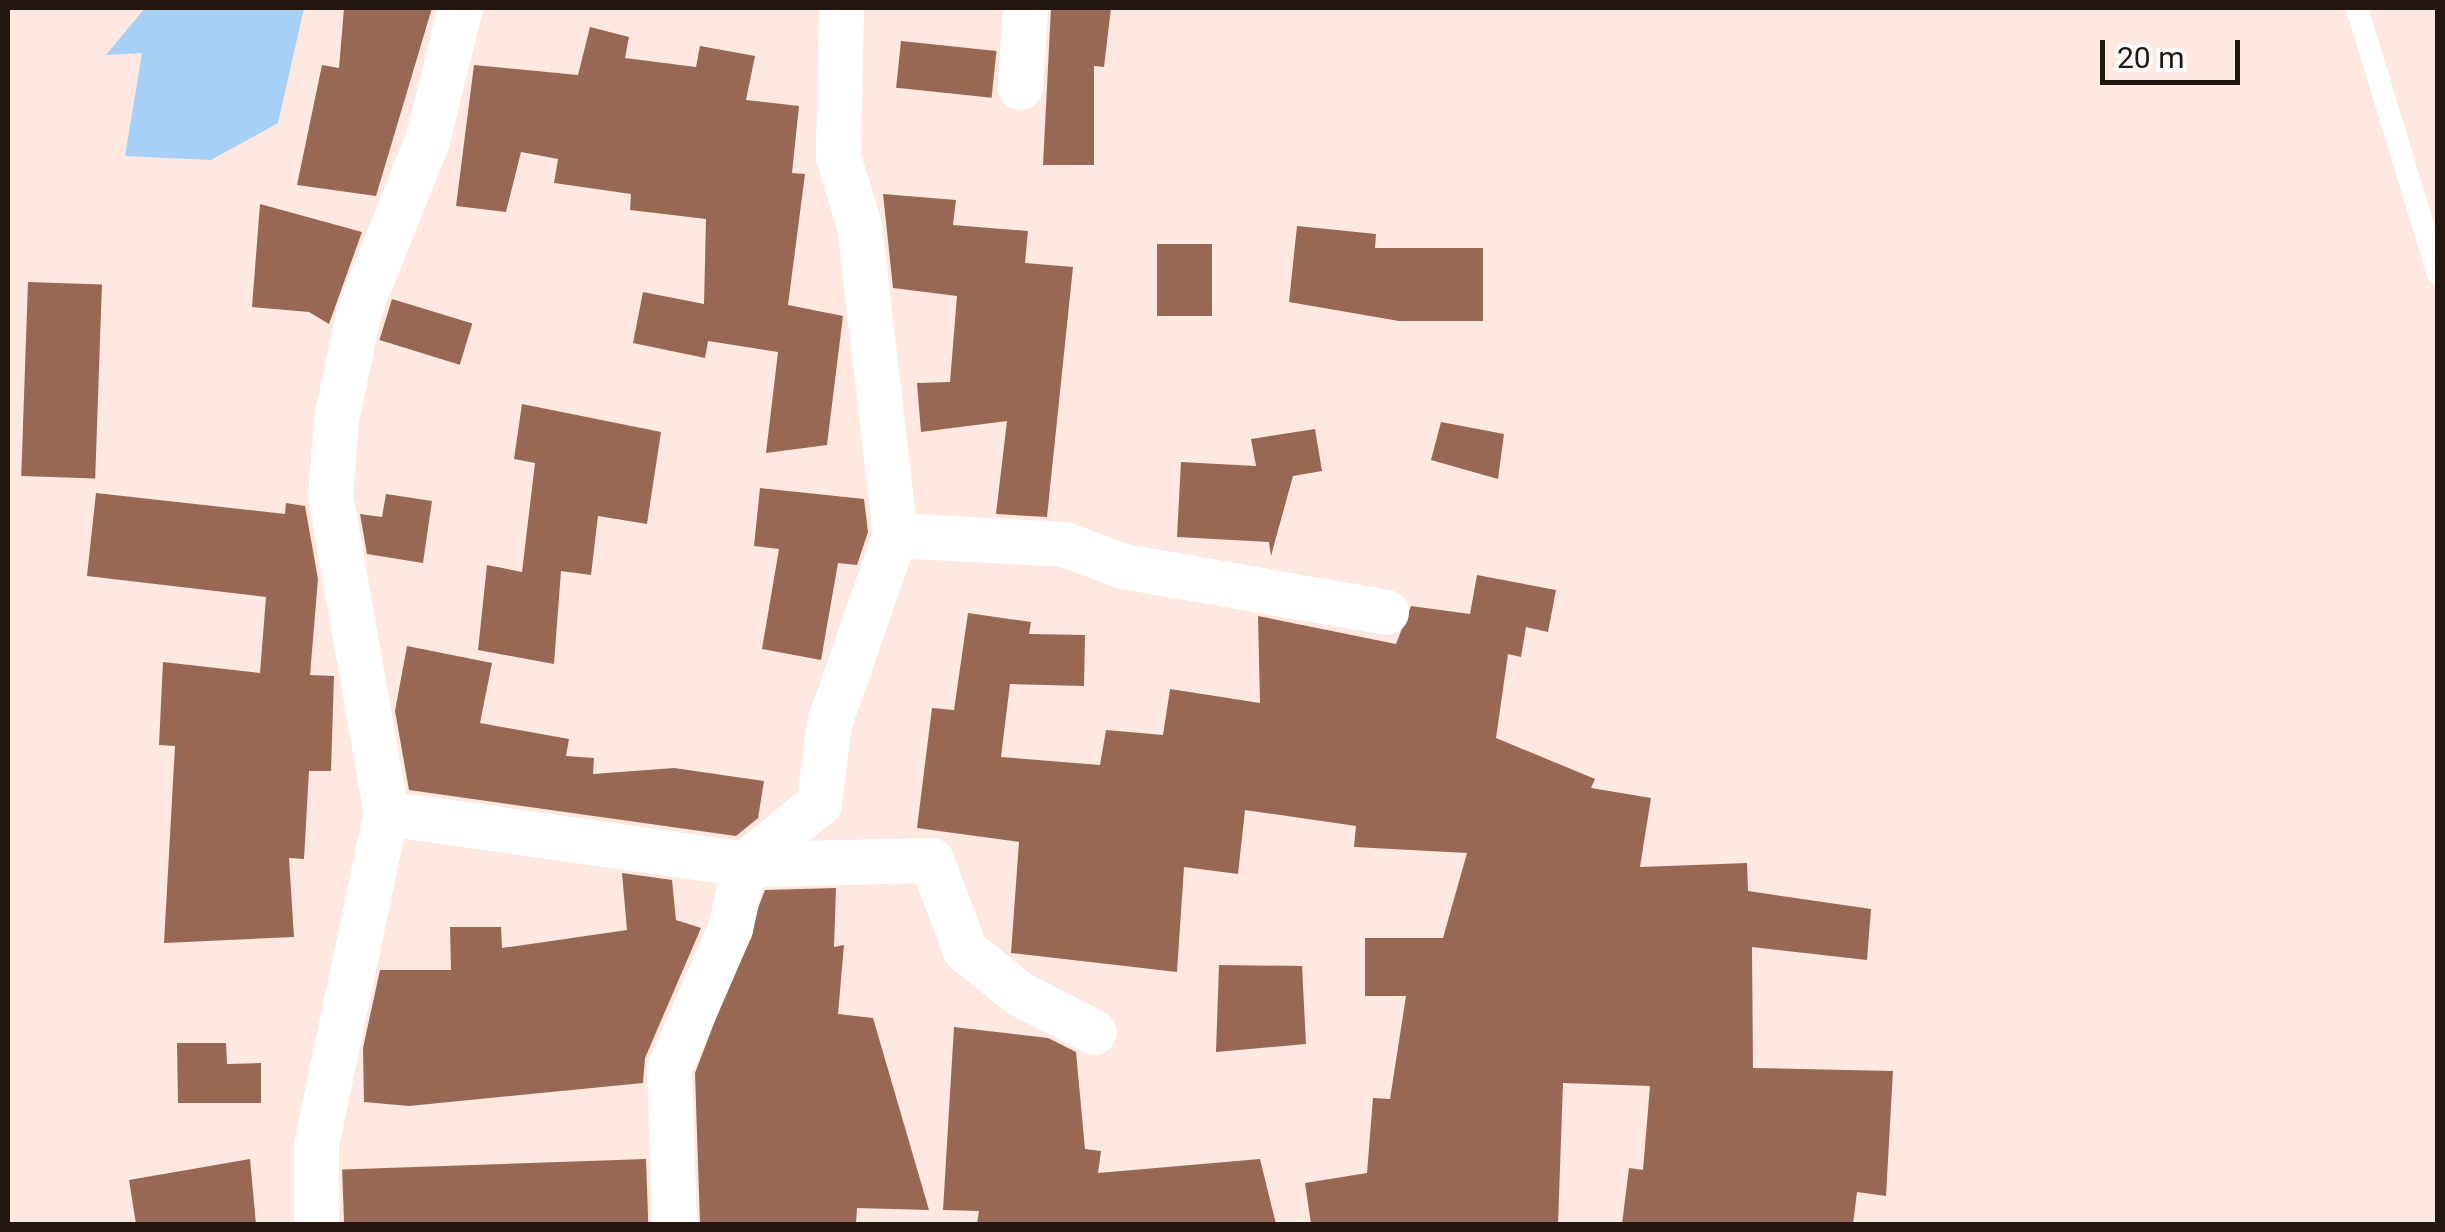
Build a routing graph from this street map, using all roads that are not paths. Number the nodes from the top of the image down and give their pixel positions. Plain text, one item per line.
1 (460, 8) edge
2 (840, 8) edge
3 (1025, 8) edge
4 (2357, 8) edge
5 (1020, 87) dead end
6 (2438, 274) edge
7 (894, 535) junction
8 (1386, 612) dead end
9 (386, 813) junction
10 (744, 864) junction
11 (1094, 1032) dead end
12 (316, 1218) dead end
13 (674, 1224) edge

1 - 9 street
2 - 7 street
3 - 5 street
4 - 6 lane
7 - 8 street
7 - 10 street
9 - 10 street
9 - 12 street
10 - 11 street
10 - 13 street

